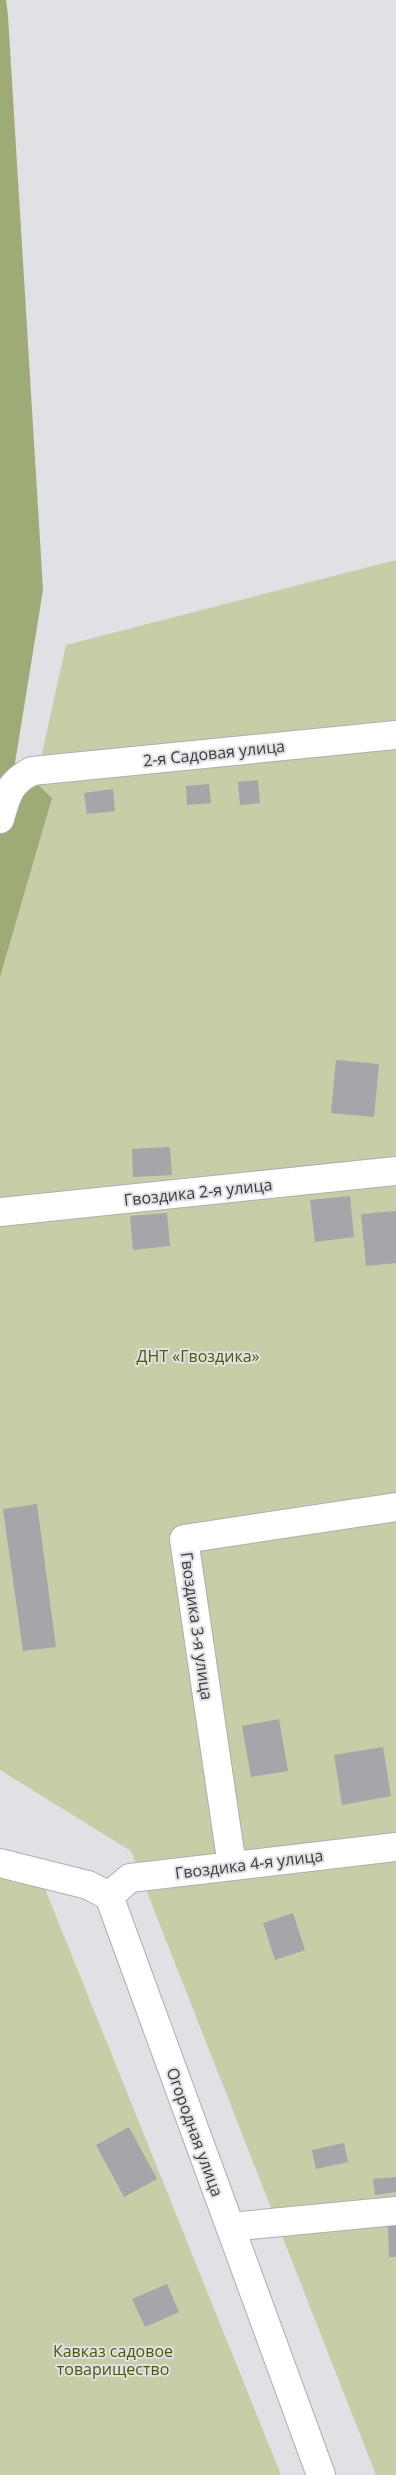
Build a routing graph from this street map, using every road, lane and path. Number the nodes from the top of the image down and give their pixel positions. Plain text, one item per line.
1 (396, 734) edge
2 (0, 819) edge
3 (396, 1171) edge
4 (0, 1212) edge
5 (396, 1507) edge
6 (396, 1847) edge
7 (0, 1863) edge
8 (232, 1866) junction
9 (109, 1896) junction
10 (396, 2211) edge
11 (230, 2227) junction
12 (321, 2475) edge

1 - 2 street, 2-я Садовая улица
3 - 4 street, Гвоздика 2-я улица
5 - 8 street, Гвоздика 3-я улица
6 - 8 street, Гвоздика 4-я улица
7 - 9 street
8 - 9 street, Гвоздика 4-я улица
9 - 11 street, Огородная улица
10 - 11 street
11 - 12 street, Огородная улица

